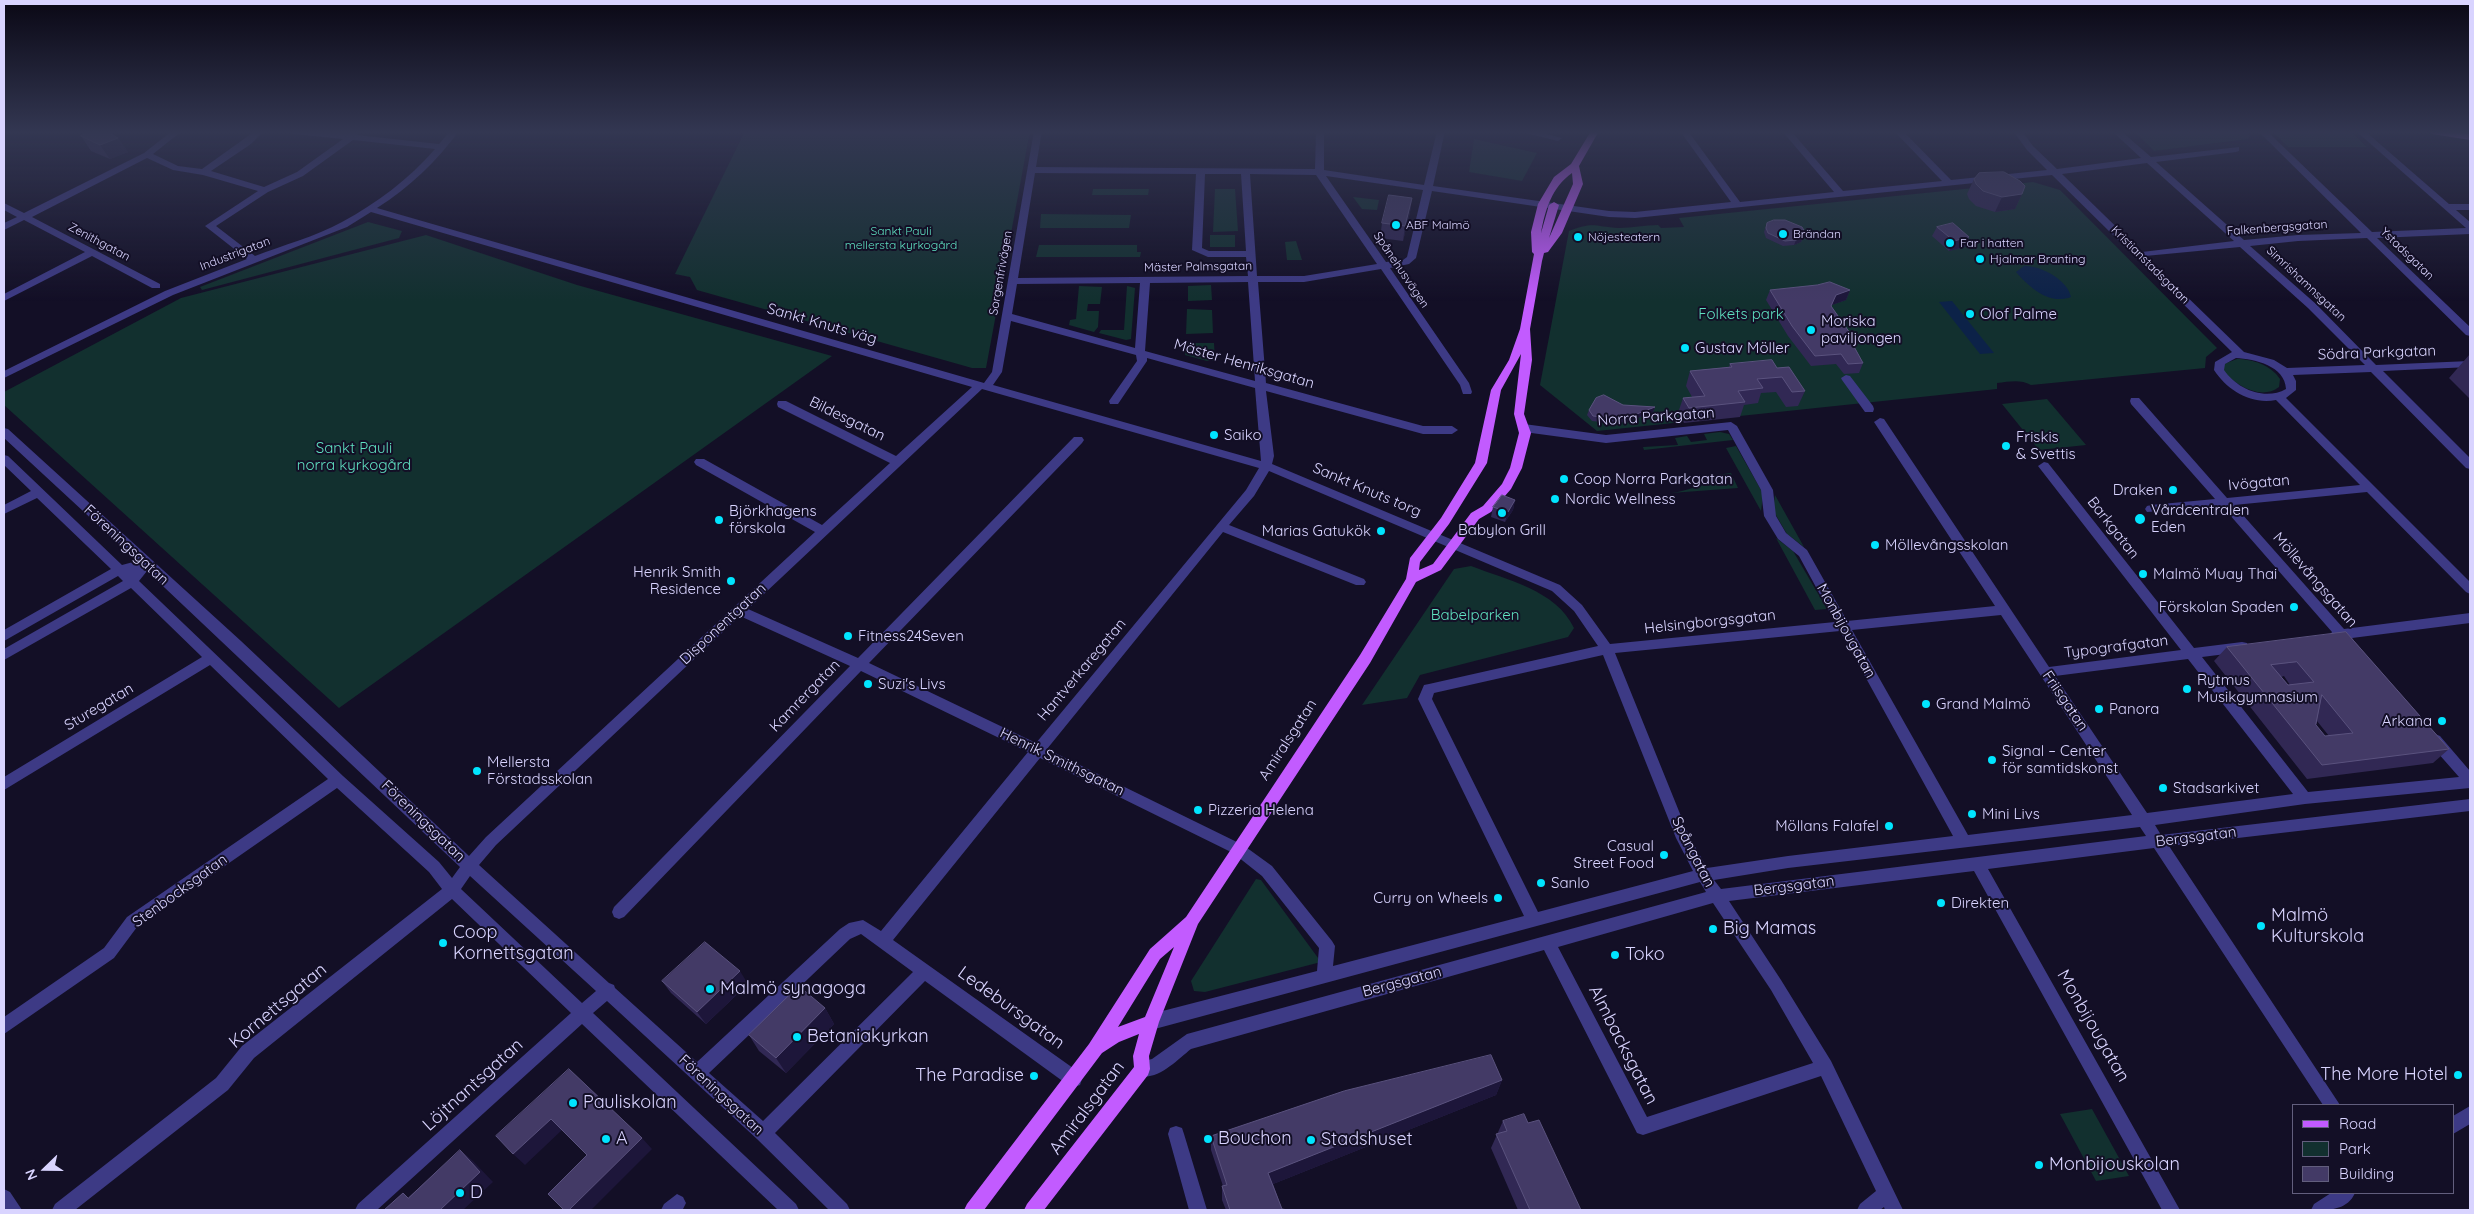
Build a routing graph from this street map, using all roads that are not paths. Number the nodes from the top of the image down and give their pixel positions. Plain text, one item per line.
1 (1427, 187) edge
2 (82, 188) edge
3 (257, 188) edge
4 (270, 188) edge
5 (399, 188) edge
6 (1027, 188) edge
7 (1200, 188) edge
8 (1246, 188) edge
9 (1330, 188) edge
10 (1431, 188) edge
11 (1552, 188) edge
12 (1576, 188) edge
13 (1725, 188) edge
14 (1835, 188) edge
15 (1898, 188) edge
16 (2072, 188) edge
17 (2178, 188) edge
18 (2320, 188) edge
19 (2426, 188) edge
20 (265, 190) junction
21 (1840, 193) junction
22 (1543, 204) junction
23 (1737, 204) junction
24 (1554, 205) junction
25 (4, 206) edge
26 (2448, 207) junction
27 (2470, 207) edge
28 (1568, 208) junction
29 (370, 209) junction
30 (23, 217) junction
31 (4, 227) edge
32 (2470, 227) edge
33 (2470, 231) edge
34 (2369, 235) junction
35 (2241, 242) junction
36 (93, 252) junction
37 (2146, 253) dead end
38 (1252, 254) junction
39 (254, 260) junction
40 (1537, 261) junction
41 (1383, 266) junction
42 (1254, 279) junction
43 (1145, 280) junction
44 (1013, 281) junction
45 (156, 286) dead end
46 (4, 298) edge
47 (1006, 316) junction
48 (1525, 329) junction
49 (2470, 332) edge
50 (1140, 351) junction
51 (2241, 355) junction
52 (2470, 364) edge
53 (2372, 368) junction
54 (2284, 372) junction
55 (4, 375) edge
56 (1846, 378) dead end
57 (1258, 384) junction
58 (983, 386) junction
59 (1467, 392) dead end
60 (2280, 397) junction
61 (1114, 401) dead end
62 (2135, 401) dead end
63 (782, 404) dead end
64 (1869, 409) dead end
65 (1880, 422) dead end
66 (1731, 426) joint
67 (1524, 428) junction
68 (1452, 430) dead end
69 (4, 432) edge
70 (1078, 440) dead end
71 (4, 459) edge
72 (700, 462) dead end
73 (898, 462) junction
74 (2470, 465) edge
75 (1267, 466) junction
76 (2044, 466) dead end
77 (2370, 488) junction
78 (39, 492) junction
79 (2225, 502) junction
80 (2151, 509) dead end
81 (4, 510) edge
82 (1221, 526) junction
83 (823, 531) junction
84 (1432, 537) junction
85 (1453, 546) junction
86 (146, 563) junction
87 (119, 570) junction
88 (1412, 579) junction
89 (132, 582) junction
90 (1360, 582) dead end
91 (2470, 589) edge
92 (738, 610) junction
93 (2005, 610) junction
94 (2470, 618) edge
95 (1842, 625) junction
96 (2341, 634) junction
97 (4, 636) edge
98 (2323, 637) edge
99 (2254, 645) edge
100 (1607, 649) junction
101 (2190, 654) junction
102 (4, 655) edge
103 (212, 657) junction
104 (2361, 657) edge
105 (859, 663) junction
106 (2046, 672) junction
107 (2426, 730) edge
108 (1038, 749) junction
109 (338, 780) junction
110 (2470, 781) edge
111 (4, 784) edge
112 (2304, 798) junction
113 (2470, 805) edge
114 (2144, 820) junction
115 (1963, 840) junction
116 (2159, 842) junction
117 (1238, 849) junction
118 (1977, 863) junction
119 (469, 866) junction
120 (1703, 875) junction
121 (452, 890) junction
122 (1716, 896) junction
123 (619, 912) dead end
124 (1192, 920) junction
125 (1534, 920) junction
126 (883, 940) junction
127 (1548, 943) junction
128 (925, 970) junction
129 (1324, 976) junction
130 (608, 990) junction
131 (583, 1013) junction
132 (1152, 1022) junction
133 (4, 1026) edge
134 (1095, 1050) junction
135 (1825, 1067) junction
136 (1142, 1069) junction
137 (698, 1072) junction
138 (1074, 1079) junction
139 (2331, 1104) edge
140 (2470, 1114) edge
141 (2454, 1125) edge
142 (762, 1132) junction
143 (1176, 1134) dead end
144 (1885, 1194) junction
145 (2344, 1194) edge
146 (4, 1198) edge
147 (12, 1210) edge
148 (61, 1210) edge
149 (364, 1210) edge
150 (790, 1210) edge
151 (841, 1210) edge
152 (973, 1210) edge
153 (1033, 1210) edge
154 (1198, 1210) edge
155 (1866, 1210) edge
156 (1894, 1210) edge
157 (2171, 1210) edge
158 (2320, 1210) edge

1 - 41 street, Mäster Palmsgatan
2 - 30 street
3 - 20 street
4 - 20 street
5 - 29 street, Industrigatan
6 - 44 street, Sorgenfrivägen
7 - 38 street
8 - 38 street
9 - 41 street, Spånehusvägen
10 - 22 street
11 - 22 main road, Amiralsgatan
12 - 28 main road, Amiralsgatan
13 - 23 street
14 - 21 street
15 - 21 street
16 - 51 street, Kristianstadsgatan
17 - 35 street, Simrishamnsgatan
18 - 34 street, Ystadsgatan
19 - 26 street
20 - 39 street
21 - 23 street
22 - 24 street
22 - 40 main road, Amiralsgatan
23 - 28 street
24 - 28 street
24 - 40 main road, Amiralsgatan
25 - 30 street, Zenithgatan
26 - 27 street
26 - 32 street
28 - 40 main road, Amiralsgatan
29 - 39 street, Industrigatan
29 - 58 street, Sankt Knuts väg
30 - 31 street
30 - 36 street, Zenithgatan
33 - 34 street, Falkenbergsgatan
34 - 35 street, Falkenbergsgatan
34 - 49 street, Ystadsgatan
35 - 37 street, Falkenbergsgatan
35 - 53 street, Simrishamnsgatan
36 - 45 street, Zenithgatan
36 - 46 street
38 - 42 street
39 - 55 street, Industrigatan
40 - 48 main road, Amiralsgatan
41 - 42 street, Mäster Palmsgatan
41 - 59 street, Spånehusvägen
42 - 43 street, Mäster Palmsgatan
42 - 57 street
43 - 44 street, Mäster Palmsgatan
43 - 50 street
44 - 47 street, Sorgenfrivägen
47 - 50 street, Mäster Henriksgatan
47 - 58 street, Sorgenfrivägen
48 - 67 main road, Amiralsgatan
48 - 84 main road, Amiralsgatan
50 - 57 street, Mäster Henriksgatan
50 - 61 street
51 - 54 street
51 - 60 street
52 - 53 street, Södra Parkgatan
53 - 54 street, Södra Parkgatan
53 - 74 street, Simrishamnsgatan
54 - 60 street
56 - 64 street
57 - 68 street, Mäster Henriksgatan
57 - 75 street
58 - 73 street, Disponentgatan
58 - 75 street, Sankt Knuts väg
60 - 77 street
62 - 79 street, Möllevångsgatan
63 - 73 street, Bildesgatan
65 - 93 street, Friisgatan
66 - 67 street, Norra Parkgatan
66 - 95 street, Monbijougatan
67 - 85 main road, Amiralsgatan
69 - 86 street, Föreningsgatan
70 - 105 street, Kamrergatan
71 - 78 street, Föreningsgatan
72 - 83 street
73 - 83 street, Disponentgatan
75 - 82 street, Hantverkaregatan
75 - 84 street, Sankt Knuts torg
76 - 101 street, Barkgatan
77 - 79 street, Ivögatan
77 - 91 street
78 - 81 street
78 - 87 street, Föreningsgatan
79 - 80 street, Ivögatan
79 - 96 street, Möllevångsgatan
82 - 90 street
82 - 108 street, Hantverkaregatan
83 - 92 street, Disponentgatan
84 - 85 street, Sankt Knuts torg
84 - 88 main road, Amiralsgatan
85 - 88 main road, Amiralsgatan
85 - 100 street, Spångatan
86 - 87 street
86 - 89 street
86 - 119 street, Föreningsgatan
87 - 89 street, Föreningsgatan
87 - 97 street
88 - 117 main road, Amiralsgatan
89 - 102 street
89 - 103 street, Föreningsgatan
92 - 105 street, Henrik Smithsgatan
92 - 119 street, Disponentgatan
93 - 95 street, Helsingborgsgatan
93 - 106 street, Friisgatan
94 - 96 street
95 - 100 street, Helsingborgsgatan
95 - 115 street, Monbijougatan
96 - 98 street
96 - 104 street, Möllevångsgatan
99 - 101 street, Typografgatan
100 - 120 street, Spångatan
100 - 125 street, Helsingborgsgatan
101 - 106 street, Typografgatan
101 - 112 street, Barkgatan
103 - 109 street, Föreningsgatan
103 - 111 street, Sturegatan
105 - 108 street, Henrik Smithsgatan
105 - 123 street, Kamrergatan
106 - 114 street, Friisgatan
107 - 110 street
108 - 117 street, Henrik Smithsgatan
108 - 126 street, Hantverkaregatan
109 - 121 street, Föreningsgatan
109 - 133 street, Stenbocksgatan
110 - 112 street, Bergsgatan
112 - 114 street, Bergsgatan
113 - 116 street, Bergsgatan
114 - 115 street, Bergsgatan
114 - 116 street, Friisgatan
115 - 120 street, Bergsgatan
116 - 118 street, Bergsgatan
116 - 139 street, Friisgatan
117 - 124 main road, Amiralsgatan
117 - 129 street, Henrik Smithsgatan
118 - 122 street, Bergsgatan
118 - 157 street, Monbijougatan
119 - 121 street, Kornettsgatan
119 - 130 street, Föreningsgatan
120 - 122 street, Spångatan
120 - 125 street, Bergsgatan
121 - 131 street, Föreningsgatan
121 - 148 street, Kornettsgatan
122 - 127 street, Bergsgatan
122 - 135 street, Spångatan
124 - 132 main road, Amiralsgatan
124 - 134 main road, Amiralsgatan
125 - 129 street, Bergsgatan
126 - 128 street, Ledebursgatan
126 - 137 street, Ledebursgatan
127 - 135 street, Almbacksgatan
127 - 136 street, Bergsgatan
128 - 138 street, Ledebursgatan
128 - 142 street
129 - 132 street, Bergsgatan
130 - 131 street, Löjtnantsgatan
130 - 137 street, Föreningsgatan
131 - 149 street, Löjtnantsgatan
131 - 150 street, Föreningsgatan
132 - 134 main road, Amiralsgatan
132 - 136 main road, Amiralsgatan
134 - 138 main road, Amiralsgatan
135 - 144 street, Spångatan
136 - 153 main road, Amiralsgatan
137 - 142 street, Föreningsgatan
138 - 152 main road, Amiralsgatan
140 - 141 street
142 - 151 street, Föreningsgatan
143 - 154 street
144 - 155 street
144 - 156 street, Spångatan
145 - 158 street
146 - 147 street

